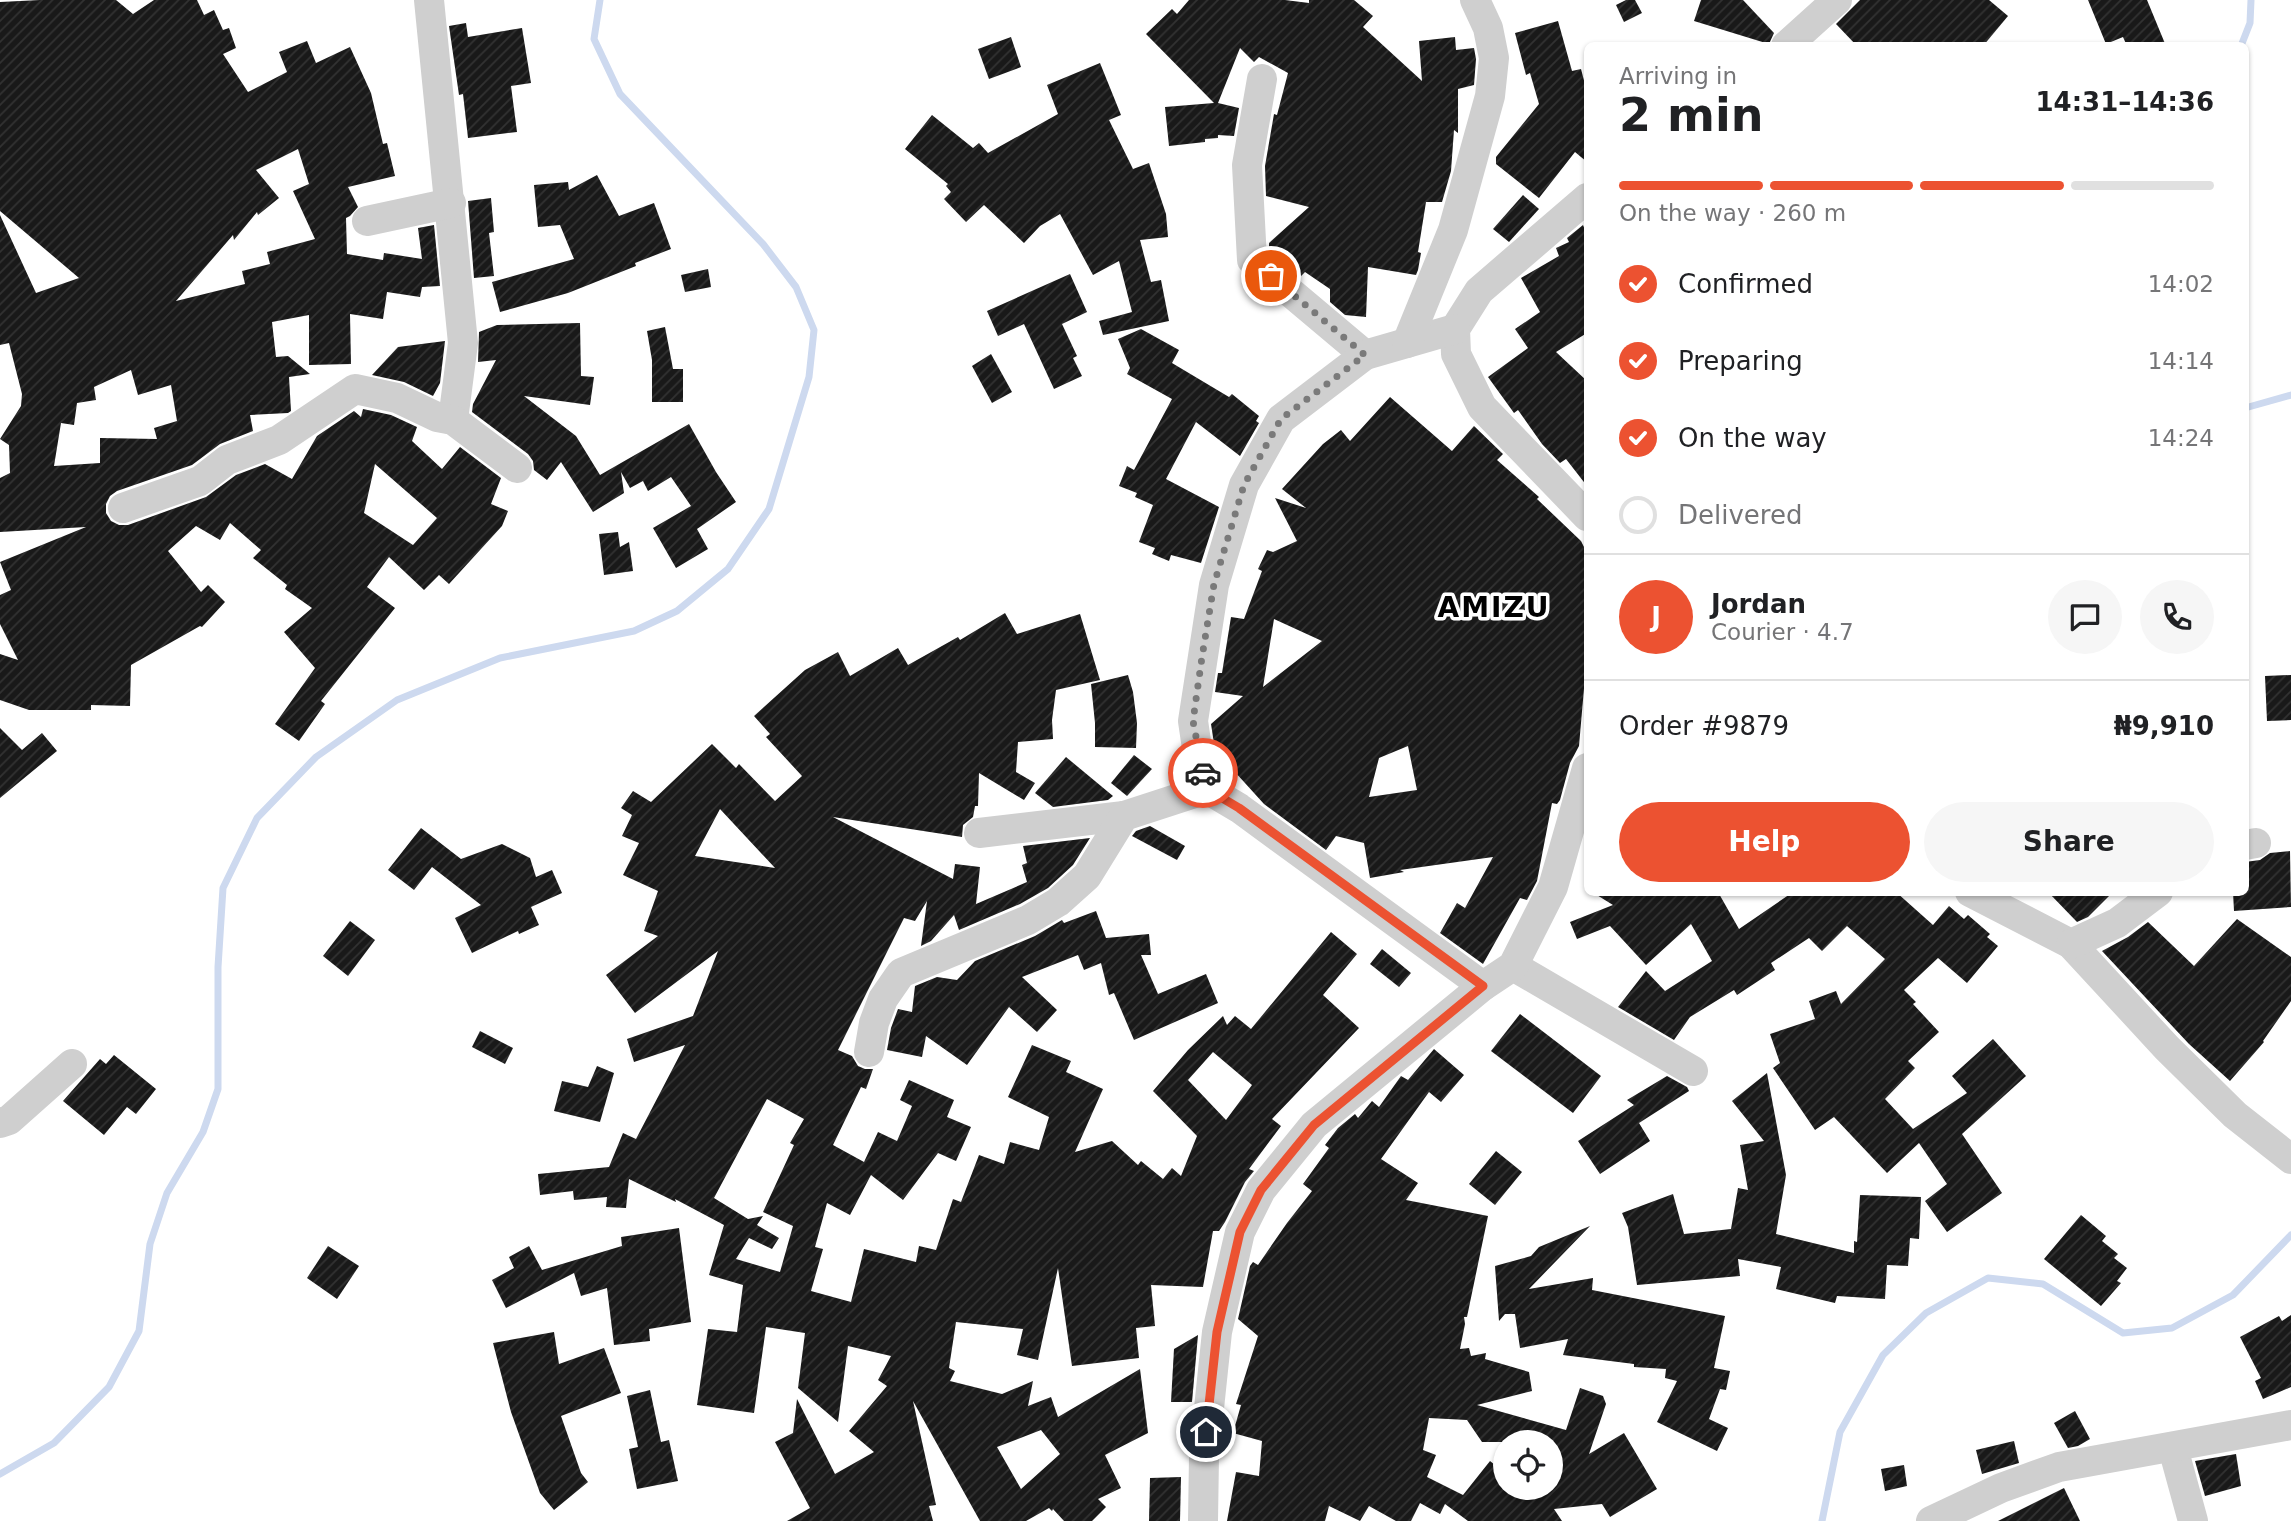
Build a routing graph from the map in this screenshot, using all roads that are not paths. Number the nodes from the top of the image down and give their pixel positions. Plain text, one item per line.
1 (429, 0) edge
2 (1475, 0) edge
3 (1837, 0) edge
4 (1790, 42) edge
5 (1262, 79) dead end
6 (1584, 201) edge
7 (451, 203) junction
8 (367, 220) dead end
9 (1455, 329) junction
10 (1407, 343) junction
11 (1365, 355) junction
12 (453, 421) junction
13 (517, 468) dead end
14 (122, 508) dead end
15 (1584, 513) edge
16 (1584, 778) edge
17 (1207, 789) junction
18 (1124, 816) junction
19 (979, 833) dead end
20 (1978, 896) edge
21 (2153, 896) edge
22 (2071, 944) junction
23 (1513, 966) junction
24 (1483, 986) junction
25 (869, 1052) dead end
26 (72, 1064) dead end
27 (1693, 1071) dead end
28 (0, 1123) edge
29 (2291, 1160) edge
30 (2291, 1425) edge
31 (2173, 1448) junction
32 (1203, 1521) edge
33 (1931, 1521) edge
34 (2193, 1521) edge

1 - 7 street
2 - 10 street
3 - 4 street
5 - 11 street
6 - 9 street
7 - 8 street
7 - 12 street
9 - 10 street
9 - 15 street
10 - 11 street
11 - 17 street
12 - 13 street
12 - 14 street
16 - 23 street
17 - 18 street
17 - 24 street
18 - 19 street
18 - 25 street
20 - 22 street
21 - 22 street
22 - 29 street
23 - 24 street
23 - 27 street
24 - 32 street
26 - 28 street
30 - 31 street
31 - 33 street
31 - 34 street

